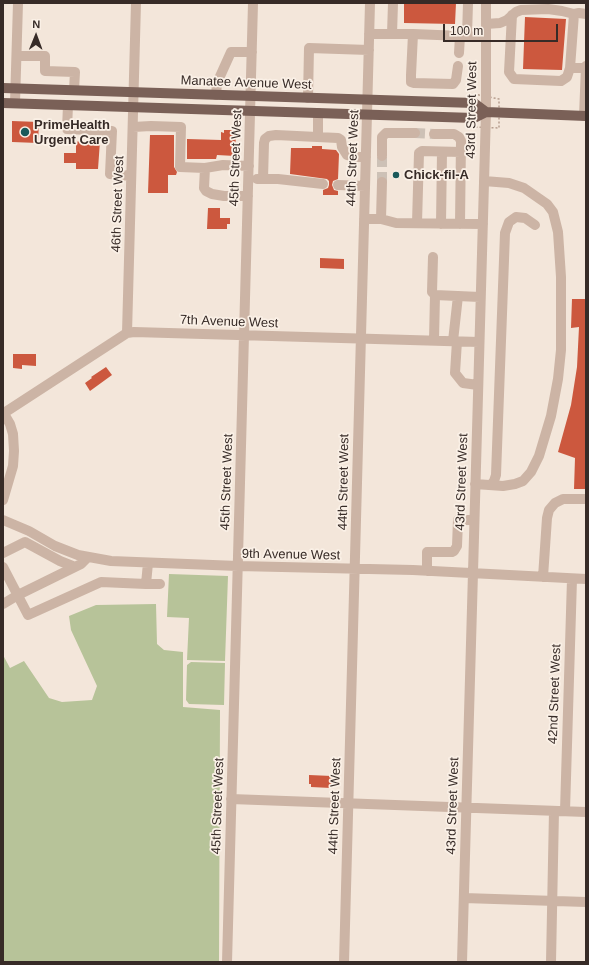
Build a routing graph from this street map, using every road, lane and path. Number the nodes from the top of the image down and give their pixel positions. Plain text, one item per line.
1 (18, 3) edge
2 (136, 3) edge
3 (253, 3) edge
4 (370, 3) edge
5 (393, 3) edge
6 (468, 3) edge
7 (486, 3) edge
8 (574, 14) junction
9 (586, 14) edge
10 (512, 16) junction
11 (486, 24) junction
12 (369, 34) junction
13 (392, 34) junction
14 (413, 34) junction
15 (463, 36) junction
16 (486, 37) junction
17 (369, 50) junction
18 (252, 52) junction
19 (459, 52) dead end
20 (17, 56) junction
21 (458, 66) dead end
22 (586, 67) edge
23 (570, 68) junction
24 (3, 88) edge
25 (16, 89) junction
26 (74, 90) junction
27 (134, 92) junction
28 (216, 95) junction
29 (251, 96) junction
30 (308, 98) junction
31 (368, 100) junction
32 (3, 103) edge
33 (15, 103) junction
34 (68, 105) junction
35 (133, 107) junction
36 (250, 111) junction
37 (486, 112) junction
38 (318, 113) junction
39 (367, 114) junction
40 (585, 116) edge
41 (133, 127) junction
42 (415, 133) tunnel mouth
43 (434, 134) tunnel mouth
44 (318, 137) junction
45 (442, 152) junction
46 (461, 152) junction
47 (366, 156) junction
48 (382, 156) tunnel mouth
49 (249, 166) junction
50 (205, 168) junction
51 (131, 176) junction
52 (249, 178) junction
53 (263, 179) junction
54 (484, 181) junction
55 (382, 182) tunnel mouth
56 (323, 184) dead end
57 (338, 185) dead end
58 (365, 186) junction
59 (248, 196) junction
60 (364, 219) junction
61 (381, 219) junction
62 (417, 223) junction
63 (441, 224) junction
64 (460, 224) junction
65 (482, 224) junction
66 (535, 225) dead end
67 (433, 256) dead end
68 (435, 295) junction
69 (458, 296) junction
70 (480, 297) junction
71 (127, 333) junction
72 (244, 335) junction
73 (360, 338) junction
74 (434, 340) junction
75 (455, 341) junction
76 (479, 342) junction
77 (478, 384) junction
78 (3, 413) edge
79 (475, 484) junction
80 (491, 485) junction
81 (586, 499) edge
82 (3, 500) edge
83 (3, 520) edge
84 (474, 520) junction
85 (3, 553) edge
86 (88, 557) junction
87 (148, 563) junction
88 (238, 566) junction
89 (3, 567) edge
90 (75, 567) junction
91 (355, 569) junction
92 (427, 571) junction
93 (472, 573) junction
94 (543, 577) junction
95 (572, 579) junction
96 (586, 579) edge
97 (146, 584) junction
98 (160, 584) dead end
99 (18, 595) junction
100 (3, 604) edge
101 (231, 799) junction
102 (348, 802) junction
103 (466, 807) junction
104 (554, 811) junction
105 (565, 811) junction
106 (586, 812) edge
107 (464, 898) junction
108 (553, 901) junction
109 (586, 902) edge
110 (227, 962) edge
111 (344, 962) edge
112 (462, 962) edge
113 (551, 962) edge

1 - 20 street
2 - 27 street, 46th Street West
3 - 18 street, 45th Street West
4 - 12 street, 44th Street West
5 - 13 street
6 - 15 street
7 - 11 street, 43rd Street West
8 - 9 street
8 - 10 street
8 - 23 street
10 - 11 street
10 - 23 street
11 - 16 street, 43rd Street West
12 - 13 street
12 - 17 street, 44th Street West
13 - 14 street
14 - 15 street
14 - 21 street
15 - 16 street
15 - 19 street
16 - 37 street, 43rd Street West
17 - 30 street
17 - 31 street, 44th Street West
18 - 28 street
18 - 29 street, 45th Street West
20 - 25 street
20 - 26 street
22 - 23 street
22 - 40 street
24 - 25 main road, Manatee Avenue West
25 - 26 main road, Manatee Avenue West
25 - 33 street
26 - 27 main road, Manatee Avenue West
27 - 28 main road, Manatee Avenue West
27 - 35 street, 46th Street West
28 - 29 main road, Manatee Avenue West
29 - 30 main road, Manatee Avenue West
29 - 36 street, 45th Street West
30 - 31 main road, Manatee Avenue West
31 - 37 main road, Manatee Avenue West
31 - 39 street, 44th Street West
32 - 33 main road, Manatee Avenue West
33 - 34 main road, Manatee Avenue West
34 - 35 main road, Manatee Avenue West
34 - 51 street
35 - 36 main road, Manatee Avenue West
35 - 41 street, 46th Street West
36 - 38 main road, Manatee Avenue West
36 - 49 street, 45th Street West
37 - 39 main road, Manatee Avenue West
37 - 40 main road, Manatee Avenue West
37 - 54 street, 43rd Street West
38 - 39 main road, Manatee Avenue West
38 - 44 street
39 - 47 street, 44th Street West
41 - 50 street
41 - 51 street, 46th Street West
42 - 48 street
43 - 46 street
44 - 47 street
44 - 53 street
45 - 46 street
45 - 62 street
45 - 63 street
46 - 64 street
47 - 58 street, 44th Street West
49 - 50 street
49 - 52 street, 45th Street West
50 - 59 street
51 - 71 street, 46th Street West
52 - 53 street
52 - 59 street, 45th Street West
53 - 56 street
54 - 65 street, 43rd Street West
54 - 80 street
55 - 61 street
57 - 58 street
58 - 60 street, 44th Street West
59 - 72 street, 45th Street West
60 - 61 street
60 - 73 street, 44th Street West
61 - 62 street
62 - 63 street
63 - 64 street
64 - 65 street
65 - 70 street, 43rd Street West
66 - 80 street
67 - 68 street
68 - 69 street
68 - 74 street
69 - 70 street
69 - 75 street
70 - 76 street, 43rd Street West
71 - 72 street, 7th Avenue West
71 - 78 street
72 - 73 street, 7th Avenue West
72 - 88 street, 45th Street West
73 - 74 street, 7th Avenue West
73 - 91 street, 44th Street West
74 - 75 street, 7th Avenue West
75 - 76 street, 7th Avenue West
75 - 77 street
76 - 77 street, 43rd Street West
77 - 79 street, 43rd Street West
78 - 82 street
79 - 80 street
79 - 84 street, 43rd Street West
81 - 94 street
83 - 86 street, 9th Avenue West
84 - 92 street
84 - 93 street, 43rd Street West
85 - 90 street
86 - 87 street, 9th Avenue West
86 - 90 street
87 - 88 street, 9th Avenue West
87 - 97 street
88 - 91 street, 9th Avenue West
88 - 101 street, 45th Street West
89 - 99 street
90 - 99 street
91 - 92 street, 9th Avenue West
91 - 102 street, 44th Street West
92 - 93 street, 9th Avenue West
93 - 94 street, 9th Avenue West
93 - 103 street, 43rd Street West
94 - 95 street, 9th Avenue West
95 - 96 street, 9th Avenue West
95 - 105 street, 42nd Street West
97 - 98 street
97 - 99 street
99 - 100 street
101 - 102 street
101 - 110 street, 45th Street West
102 - 103 street
102 - 111 street, 44th Street West
103 - 104 street
103 - 107 street, 43rd Street West
104 - 105 street
104 - 108 street
105 - 106 street
107 - 108 street
107 - 112 street, 43rd Street West
108 - 109 street
108 - 113 street

